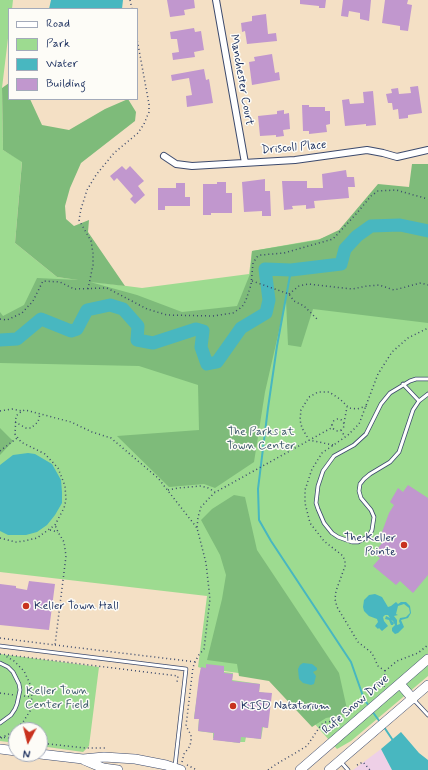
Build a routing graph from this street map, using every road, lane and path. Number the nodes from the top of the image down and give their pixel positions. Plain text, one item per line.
1 (216, 0) edge
2 (138, 44) edge
3 (428, 150) edge
4 (164, 156) dead end
5 (244, 163) junction
6 (428, 199) edge
7 (252, 281) junction
8 (428, 285) edge
9 (88, 289) junction
10 (289, 294) junction
11 (0, 319) edge
12 (317, 319) dead end
13 (428, 328) edge
14 (428, 379) edge
15 (403, 384) junction
16 (428, 394) edge
17 (419, 401) junction
18 (367, 406) junction
19 (348, 407) junction
20 (22, 410) junction
21 (0, 411) edge
22 (40, 414) junction
23 (15, 422) junction
24 (344, 424) junction
25 (333, 427) junction
26 (341, 430) junction
27 (345, 437) junction
28 (17, 438) junction
29 (309, 440) junction
30 (333, 445) junction
31 (0, 451) edge
32 (168, 490) junction
33 (215, 492) junction
34 (56, 525) junction
35 (197, 528) junction
36 (49, 530) junction
37 (58, 532) junction
38 (0, 538) edge
39 (0, 638) edge
40 (55, 645) junction
41 (428, 645) edge
42 (0, 646) edge
43 (0, 654) edge
44 (428, 659) edge
45 (196, 662) junction
46 (0, 663) edge
47 (385, 671) junction
48 (185, 683) junction
49 (191, 684) junction
50 (400, 684) junction
51 (428, 685) edge
52 (384, 687) dead end
53 (413, 699) junction
54 (428, 715) edge
55 (351, 720) junction
56 (0, 723) edge
57 (48, 755) edge
58 (83, 759) junction
59 (340, 760) junction
60 (357, 765) dead end
61 (179, 767) edge
62 (118, 770) edge
63 (197, 770) edge
64 (268, 770) edge
65 (300, 770) edge
66 (329, 770) edge
67 (348, 770) edge
68 (370, 770) edge

1 - 5 street, Manchester Court
2 - 9 path
3 - 5 street, Driscoll Place
4 - 5 street, Driscoll Place
6 - 7 path
7 - 9 path
7 - 10 path
8 - 10 path
9 - 11 path
10 - 12 path
13 - 18 path
14 - 15 lane
15 - 17 lane
15 - 17 lane
16 - 17 lane
18 - 19 path
18 - 27 path
19 - 24 path
19 - 29 path
20 - 21 path
20 - 22 path
20 - 23 path
22 - 23 path
22 - 32 path
23 - 28 path
24 - 25 path
24 - 26 path
25 - 26 path
25 - 29 path
26 - 27 path
27 - 30 path
28 - 31 path
28 - 34 path
29 - 30 path
29 - 33 path
30 - 47 path
32 - 33 path
32 - 35 path
33 - 35 path
34 - 36 path
34 - 37 path
35 - 45 path
36 - 37 path
36 - 38 path
37 - 40 path
39 - 40 path
40 - 45 path
41 - 47 path
42 - 48 lane
43 - 48 path
44 - 50 main road, Rufe Snow Drive
45 - 49 path
46 - 56 lane
47 - 52 path
48 - 49 path
48 - 61 lane
49 - 61 path
50 - 53 main road
50 - 55 main road, Rufe Snow Drive
51 - 53 main road
53 - 54 lane
53 - 59 main road
55 - 64 path
55 - 65 main road, Rufe Snow Drive
57 - 58 main road
58 - 61 main road
58 - 62 main road
59 - 66 main road
59 - 67 lane
60 - 68 path
61 - 63 path

